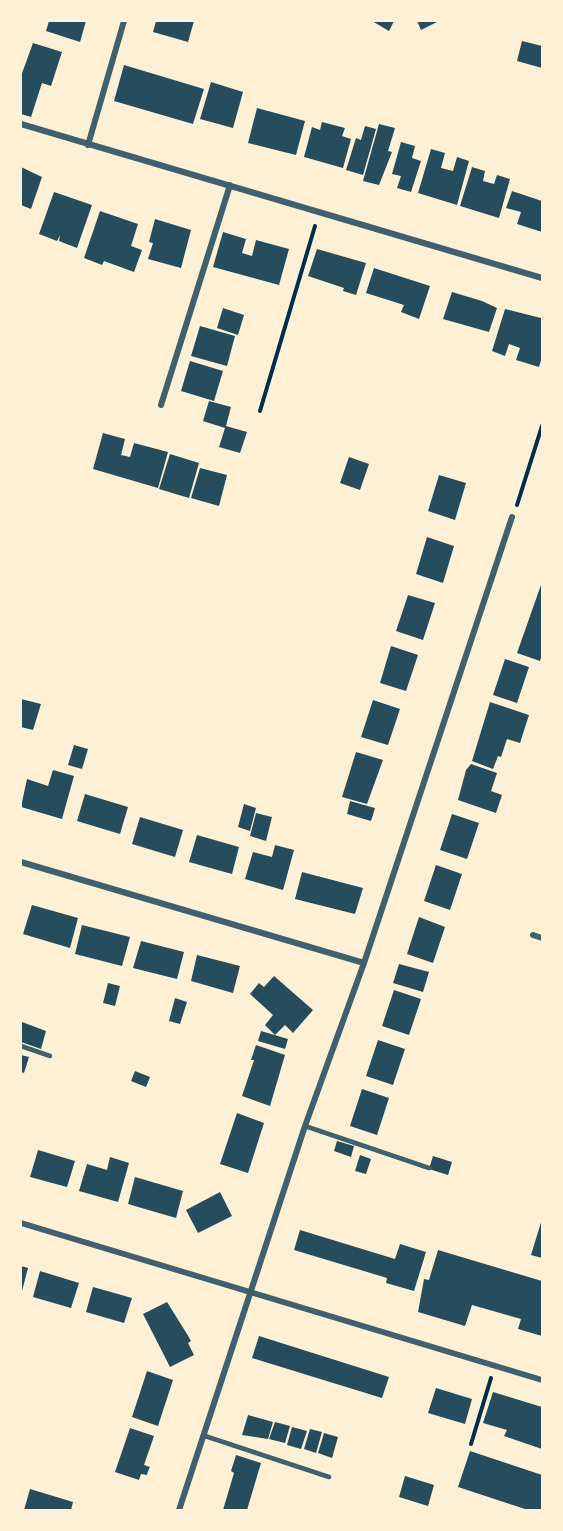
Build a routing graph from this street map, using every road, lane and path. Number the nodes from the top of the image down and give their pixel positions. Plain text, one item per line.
1 (124, 21) edge
2 (21, 124) edge
3 (88, 145) junction
4 (230, 185) junction
5 (320, 210) junction
6 (542, 278) edge
7 (161, 405) dead end
8 (260, 411) dead end
9 (542, 426) edge
10 (512, 517) joint
11 (21, 862) edge
12 (533, 935) dead end
13 (542, 938) edge
14 (364, 963) junction
15 (21, 1046) edge
16 (50, 1056) dead end
17 (305, 1126) junction
18 (429, 1168) dead end
19 (21, 1223) edge
20 (252, 1291) junction
21 (495, 1366) junction
22 (542, 1380) edge
23 (205, 1436) junction
24 (471, 1444) dead end
25 (329, 1477) dead end
26 (180, 1510) edge

1 - 3 street
2 - 3 street
3 - 4 street
4 - 5 street
4 - 7 street
5 - 6 street
5 - 8 path
9 - 10 path
10 - 14 street
11 - 14 street
12 - 13 street
14 - 17 street
15 - 16 lane
17 - 18 lane
17 - 20 street
19 - 20 street
20 - 21 street
20 - 23 street
21 - 22 street
21 - 24 path
23 - 25 lane
23 - 26 street

